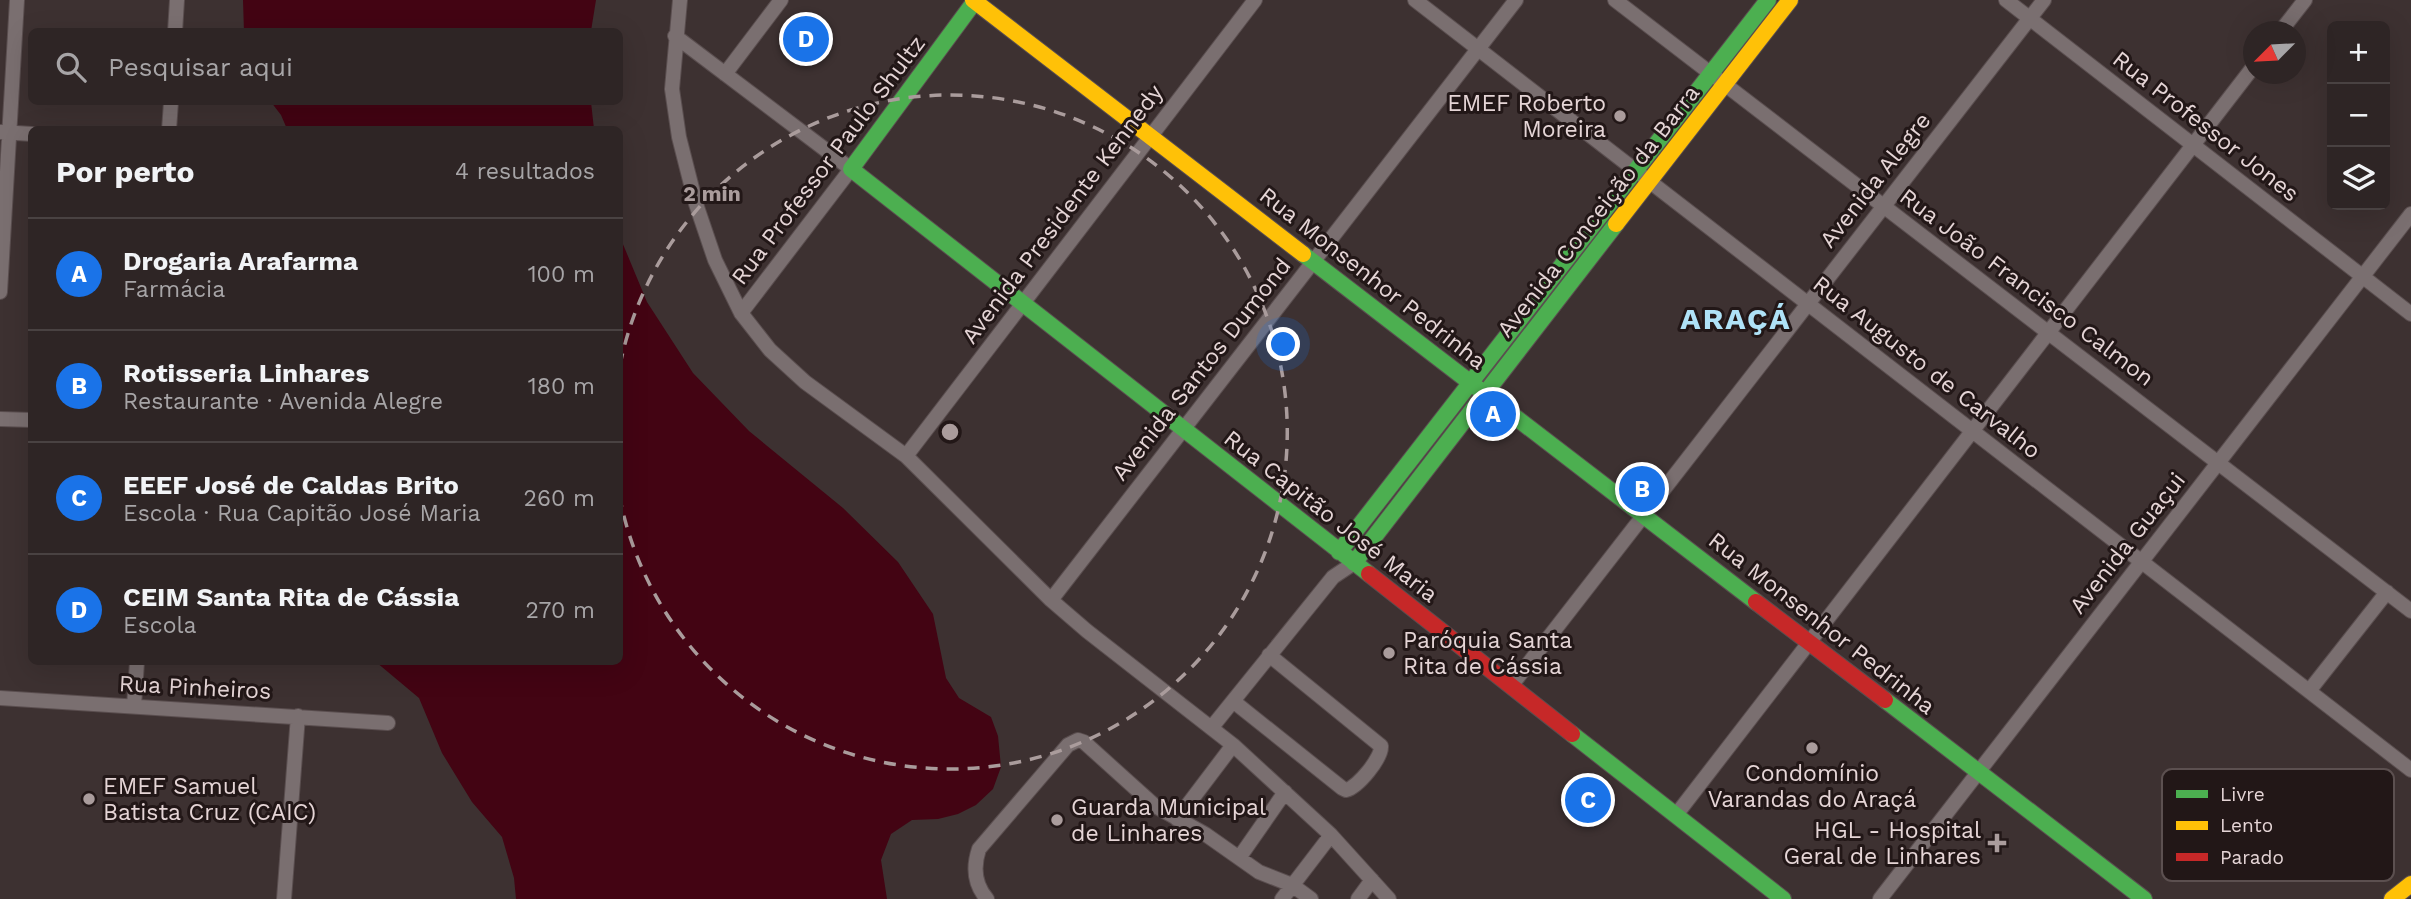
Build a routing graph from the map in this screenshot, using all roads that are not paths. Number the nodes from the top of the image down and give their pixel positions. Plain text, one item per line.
1 (18, 0) edge
2 (177, 0) edge
3 (680, 0) edge
4 (781, 0) edge
5 (975, 0) edge
6 (1255, 0) edge
7 (1415, 0) edge
8 (1516, 0) edge
9 (1615, 0) edge
10 (1768, 0) edge
11 (1790, 0) edge
12 (2006, 0) edge
13 (2044, 0) edge
14 (2305, 0) edge
15 (2030, 19) junction
16 (2289, 21) edge
17 (175, 28) edge
18 (675, 36) junction
19 (1478, 49) junction
20 (725, 74) junction
21 (1710, 74) junction
22 (2243, 79) edge
23 (1725, 85) junction
24 (171, 105) edge
25 (169, 126) edge
26 (5, 132) edge
27 (28, 134) edge
28 (1151, 136) junction
29 (2193, 145) junction
30 (851, 169) junction
31 (1635, 170) junction
32 (1649, 182) junction
33 (1884, 206) junction
34 (2411, 215) edge
35 (1314, 261) junction
36 (2363, 276) junction
37 (0, 292) edge
38 (1022, 303) junction
39 (1808, 304) junction
40 (741, 313) junction
41 (2411, 314) edge
42 (2048, 332) junction
43 (1471, 382) junction
44 (1485, 393) junction
45 (0, 419) edge
46 (28, 420) edge
47 (1183, 429) junction
48 (1972, 431) junction
49 (906, 456) junction
50 (2218, 463) junction
51 (1644, 515) junction
52 (1339, 552) junction
53 (2141, 562) junction
54 (1354, 563) junction
55 (1333, 577) junction
56 (2387, 592) junction
57 (1051, 600) junction
58 (2411, 611) edge
59 (1809, 642) junction
60 (1269, 655) junction
61 (137, 665) edge
62 (1511, 686) junction
63 (2309, 691) junction
64 (0, 698) edge
65 (1233, 701) junction
66 (134, 706) junction
67 (298, 716) junction
68 (388, 723) dead end
69 (1212, 727) junction
70 (1233, 745) junction
71 (2411, 770) edge
72 (1978, 772) junction
73 (1285, 792) junction
74 (1676, 815) junction
75 (1177, 819) junction
76 (1331, 835) junction
77 (1239, 858) junction
78 (1372, 880) junction
79 (2411, 884) edge
80 (1292, 885) junction
81 (284, 899) edge
82 (987, 899) edge
83 (1282, 899) edge
84 (1311, 899) edge
85 (1358, 899) edge
86 (1389, 899) edge
87 (1783, 899) edge
88 (1880, 899) edge
89 (2144, 899) edge
90 (2392, 899) edge

1 - 26 street
2 - 17 street
3 - 18 street
4 - 20 street
5 - 28 main road, Rua Monsenhor Pedrinha
5 - 30 main road, Rua Professor Paulo Shultz
6 - 28 street, Avenida Presidente Kennedy
7 - 19 street, Rua Augusto de Carvalho
8 - 19 street, Avenida Santos Dumond
9 - 21 street, Rua João Francisco Calmon
10 - 21 main road, Avenida Conceição da Barra
11 - 23 main road, Avenida Conceição da Barra
12 - 15 street, Rua Professor Jones
13 - 15 street, Avenida Alegre
14 - 16 street
15 - 29 street, Rua Professor Jones
15 - 33 street, Avenida Alegre
18 - 20 street
18 - 40 street
19 - 31 street, Rua Augusto de Carvalho
19 - 35 street, Avenida Santos Dumond
20 - 30 street
21 - 23 street, Rua João Francisco Calmon
21 - 31 main road, Avenida Conceição da Barra
22 - 29 street
23 - 32 main road, Avenida Conceição da Barra
23 - 33 street, Rua João Francisco Calmon
24 - 25 street
26 - 27 street
26 - 37 street
28 - 35 main road, Rua Monsenhor Pedrinha
28 - 38 street, Avenida Presidente Kennedy
29 - 36 street, Rua Professor Jones
29 - 42 street
30 - 38 main road, Rua Capitão José Maria
30 - 40 street, Rua Professor Paulo Shultz
31 - 32 street, Rua Augusto de Carvalho
31 - 43 main road, Avenida Conceição da Barra
32 - 39 street, Rua Augusto de Carvalho
32 - 44 main road, Avenida Conceição da Barra
33 - 39 street, Avenida Alegre
33 - 42 street, Rua João Francisco Calmon
34 - 36 street, Avenida Guaçui
35 - 43 main road, Rua Monsenhor Pedrinha
35 - 47 street, Avenida Santos Dumond
36 - 41 street, Rua Professor Jones
36 - 50 street, Avenida Guaçui
38 - 47 main road, Rua Capitão José Maria
38 - 49 street, Avenida Presidente Kennedy
39 - 48 street, Rua Augusto de Carvalho
39 - 51 street, Avenida Alegre
40 - 49 street
42 - 48 street
42 - 50 street, Rua João Francisco Calmon
43 - 44 main road, Rua Monsenhor Pedrinha
43 - 52 main road, Avenida Conceição da Barra
44 - 51 main road, Rua Monsenhor Pedrinha
44 - 54 main road, Avenida Conceição da Barra
45 - 46 street
47 - 52 main road, Rua Capitão José Maria
47 - 57 street, Avenida Santos Dumond
48 - 53 street, Rua Augusto de Carvalho
48 - 59 street
49 - 57 street
50 - 53 street, Avenida Guaçui
50 - 56 street, Rua João Francisco Calmon
51 - 59 main road, Rua Monsenhor Pedrinha
51 - 62 street, Avenida Alegre
52 - 54 main road, Rua Capitão José Maria
52 - 55 street, Avenida Conceição da Barra
53 - 63 street, Rua Augusto de Carvalho
53 - 72 street, Avenida Guaçui
54 - 55 street, Avenida Conceição da Barra
54 - 62 main road, Rua Capitão José Maria
55 - 60 street, Avenida Conceição da Barra
56 - 58 street, Rua João Francisco Calmon
56 - 63 street
57 - 69 street
59 - 72 main road, Rua Monsenhor Pedrinha
59 - 74 street
60 - 65 street, Avenida Conceição da Barra
60 - 65 street
61 - 66 street
62 - 74 main road, Rua Capitão José Maria
63 - 71 street, Rua Augusto de Carvalho
64 - 66 street, Rua Pinheiros
65 - 69 street, Avenida Conceição da Barra
66 - 67 street, Rua Pinheiros
67 - 68 street, Rua Pinheiros
67 - 81 street
69 - 70 street
70 - 73 street
70 - 75 street
72 - 88 street, Avenida Guaçui
72 - 89 main road, Rua Monsenhor Pedrinha
73 - 76 street
73 - 77 street
74 - 87 main road, Rua Capitão José Maria
75 - 77 street
75 - 82 street
76 - 78 street
76 - 80 street
77 - 80 street
78 - 85 street
78 - 86 street
79 - 90 main road
80 - 83 street
80 - 84 street

